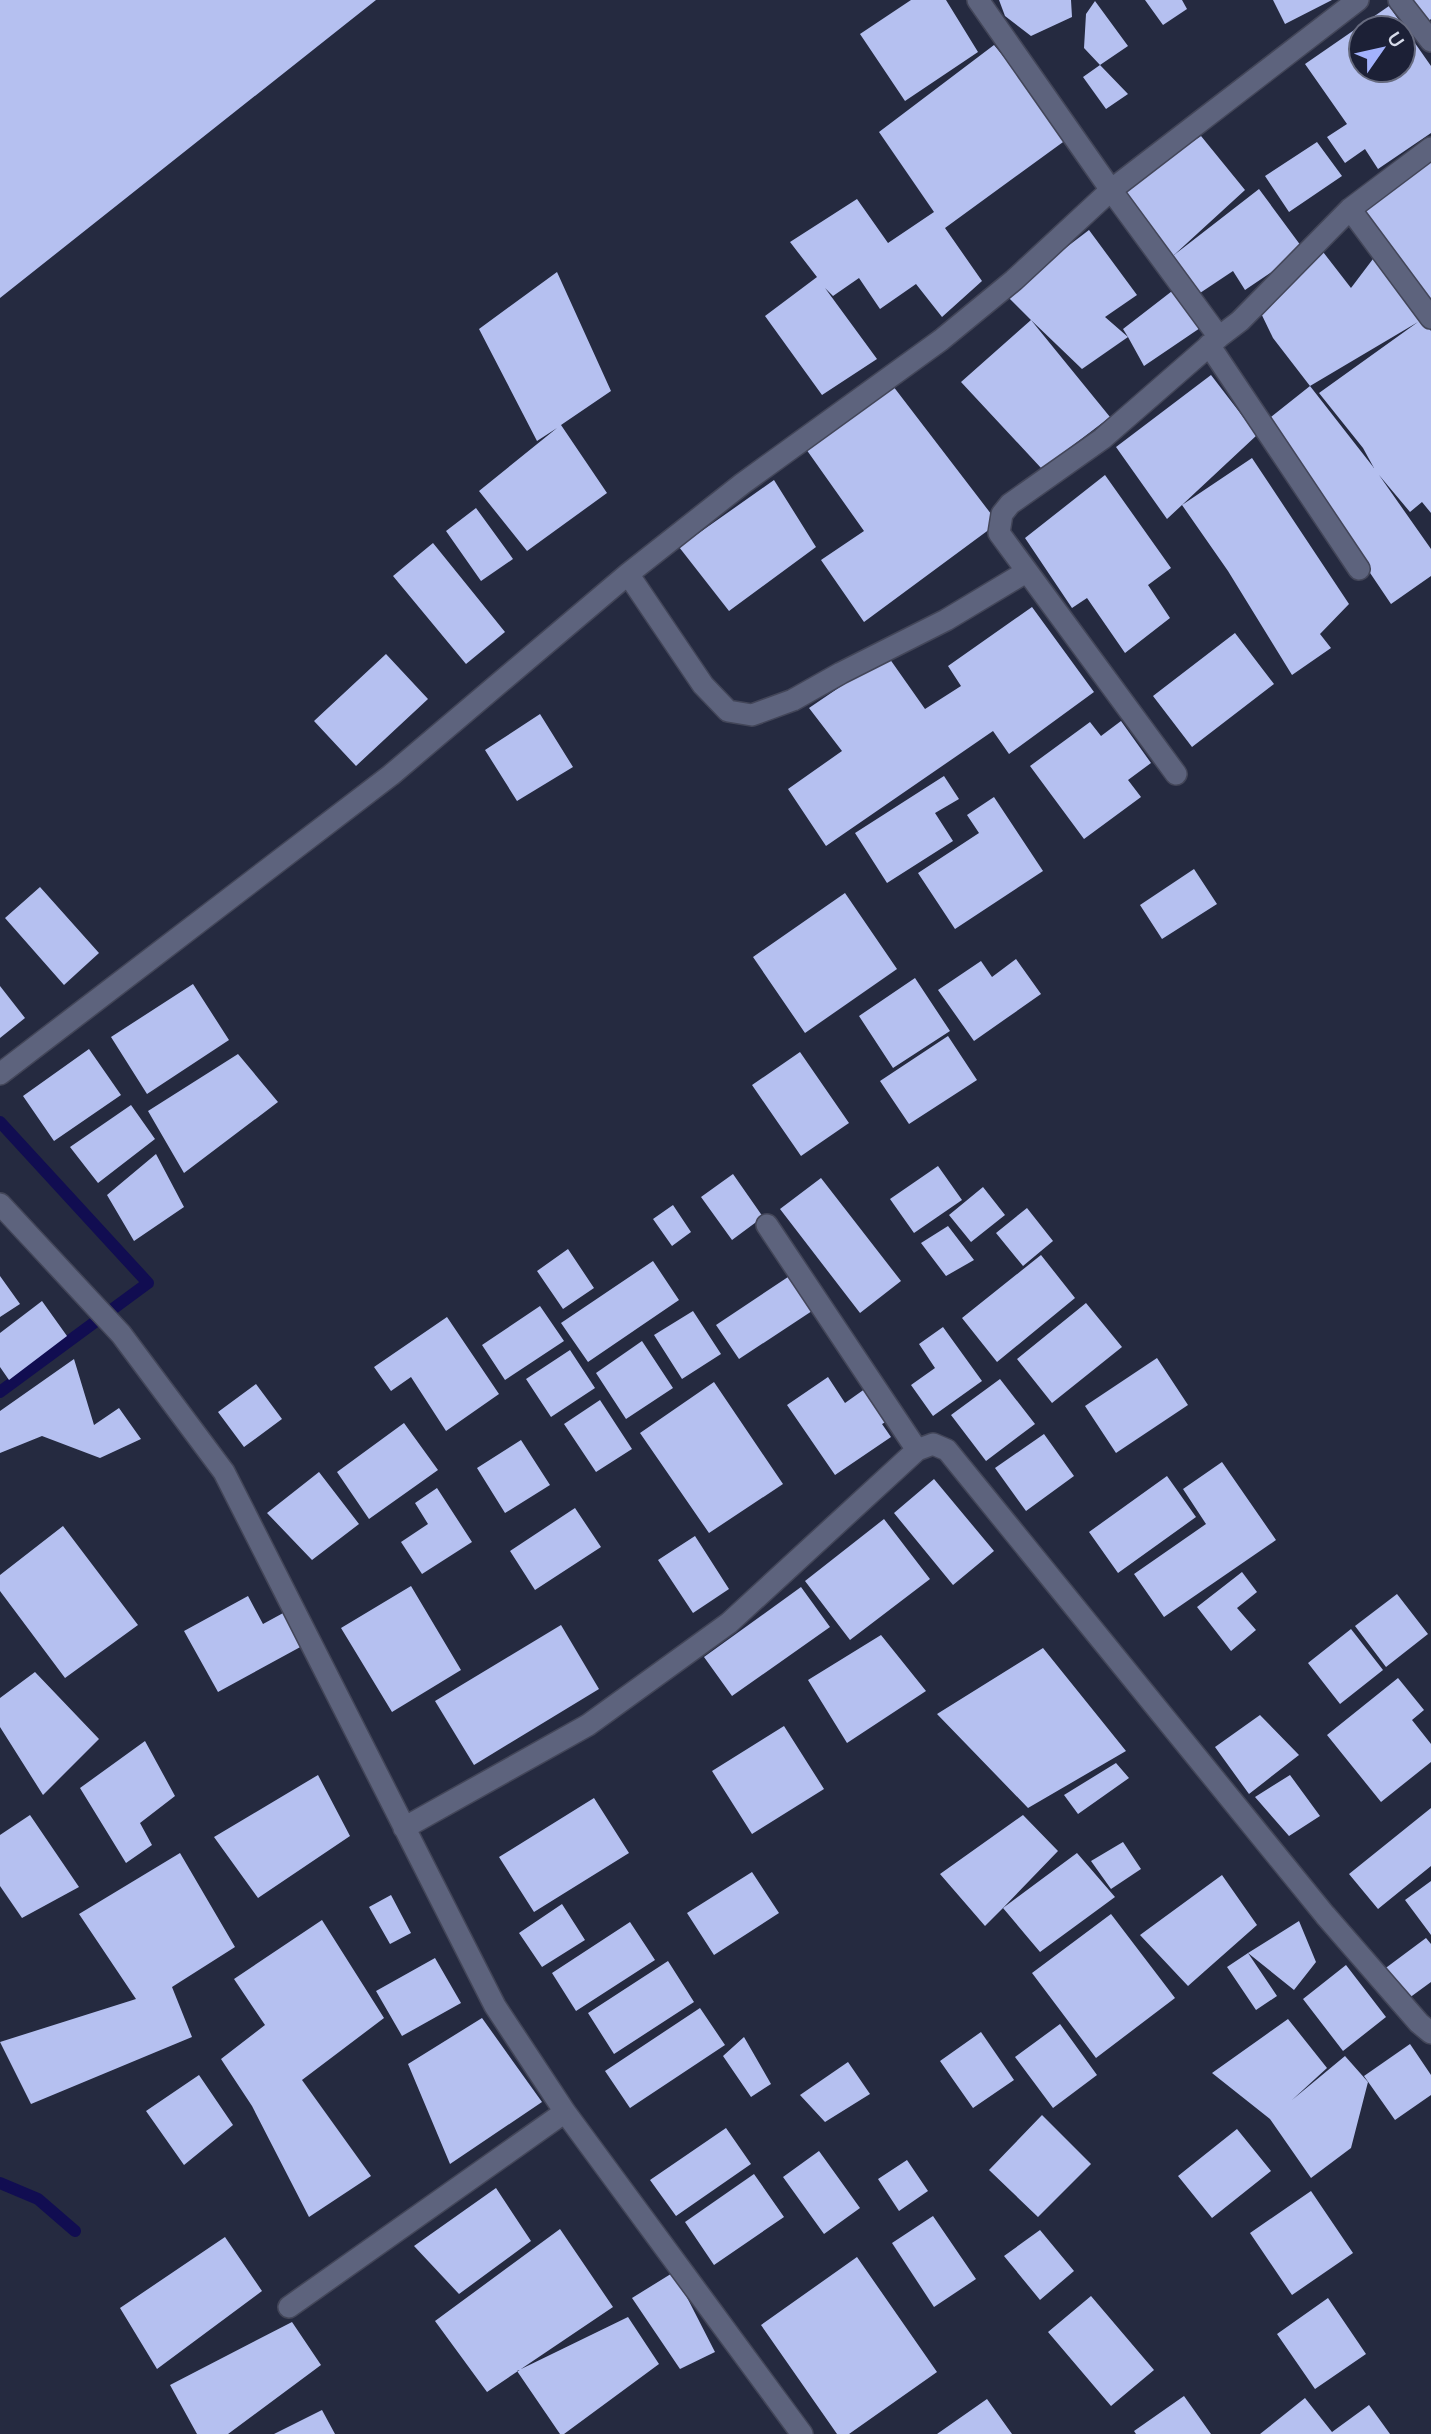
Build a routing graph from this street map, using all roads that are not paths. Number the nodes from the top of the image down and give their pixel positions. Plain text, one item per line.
1 (978, 0) edge
2 (1358, 0) edge
3 (1399, 0) edge
4 (1431, 41) edge
5 (1431, 148) edge
6 (1111, 190) junction
7 (1350, 209) junction
8 (1431, 318) edge
9 (1214, 341) junction
10 (1359, 569) dead end
11 (1026, 572) junction
12 (628, 575) junction
13 (1176, 774) dead end
14 (0, 1074) edge
15 (0, 1204) edge
16 (767, 1225) dead end
17 (917, 1450) junction
18 (404, 1828) junction
19 (1431, 2033) edge
20 (565, 2112) junction
21 (289, 2307) dead end
22 (802, 2434) edge

1 - 6 street
2 - 6 street
3 - 4 street
5 - 7 street
6 - 9 street
6 - 12 street
7 - 8 street
7 - 9 street
9 - 10 street
9 - 11 street
11 - 12 street
11 - 13 street
12 - 14 street
15 - 18 street
16 - 17 street
17 - 18 street
17 - 19 street
18 - 20 street
20 - 21 street
20 - 22 street

